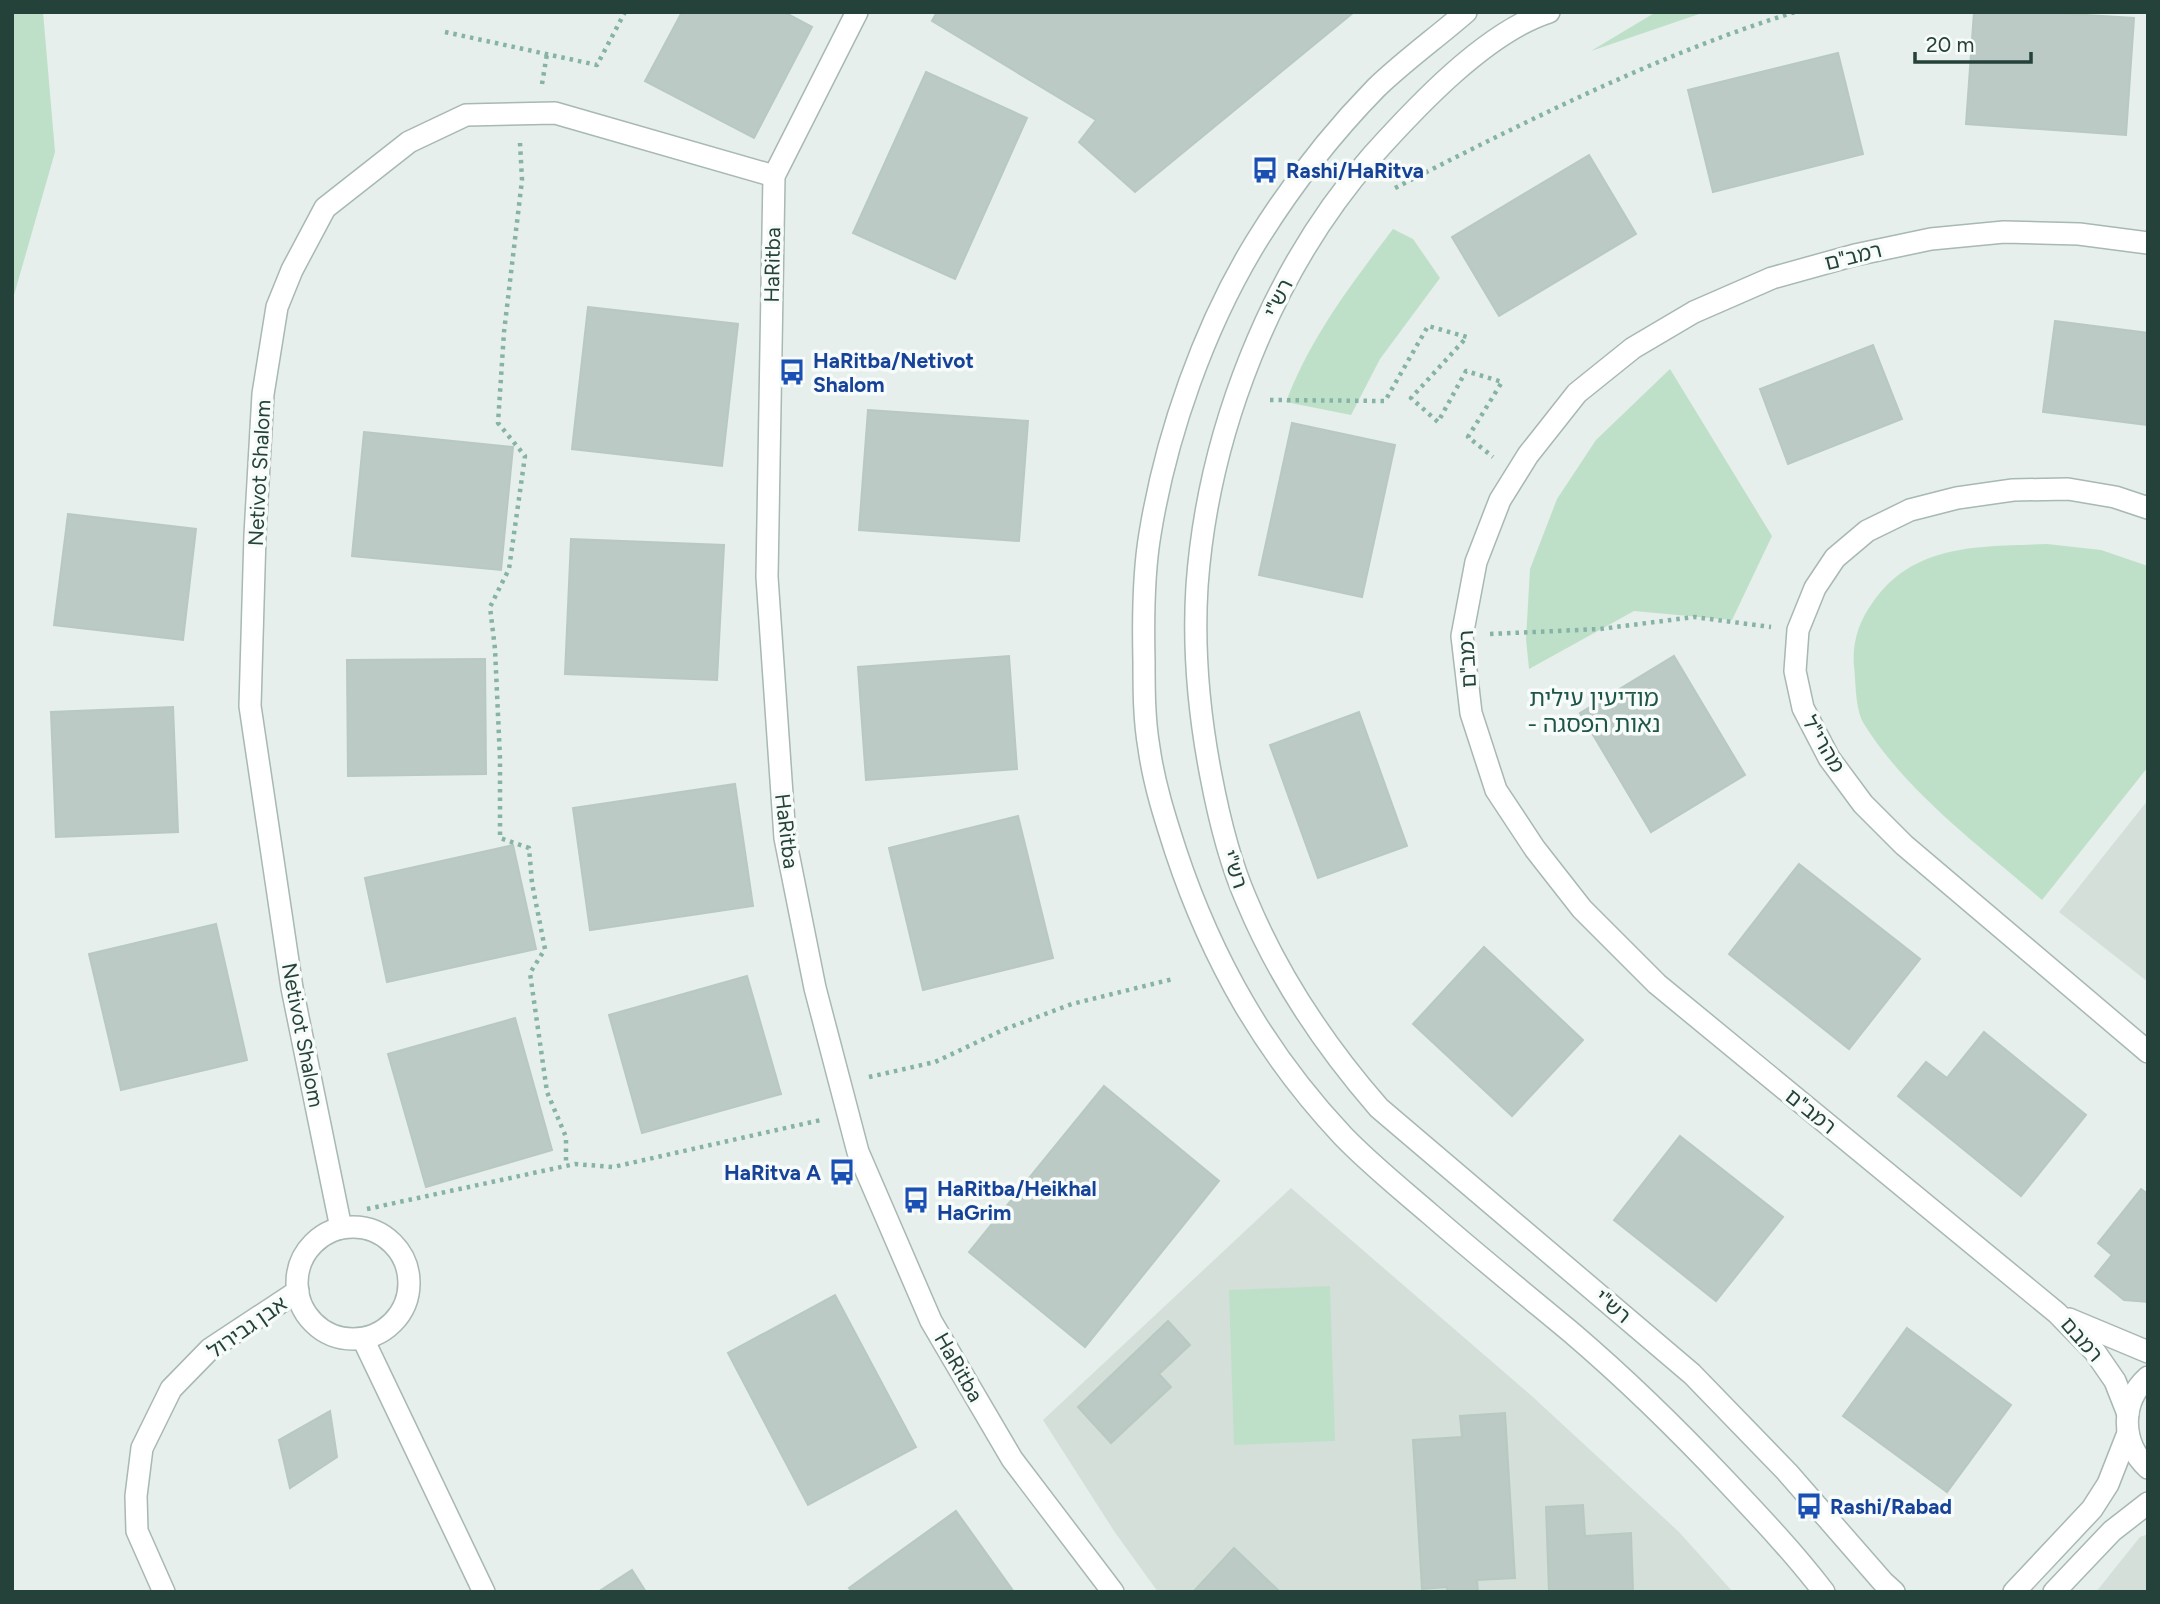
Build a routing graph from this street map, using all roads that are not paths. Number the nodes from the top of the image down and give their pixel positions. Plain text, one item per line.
1 (857, 12) edge
2 (1465, 12) edge
3 (1549, 12) edge
4 (774, 176) junction
5 (2148, 243) edge
6 (2148, 508) edge
7 (2148, 1052) edge
8 (339, 1222) junction
9 (298, 1292) junction
10 (2057, 1313) junction
11 (363, 1339) junction
12 (2148, 1352) edge
13 (2148, 1377) edge
14 (2128, 1423) junction
15 (2148, 1468) edge
16 (2148, 1503) edge
17 (164, 1592) edge
18 (484, 1592) edge
19 (1113, 1592) edge
20 (1824, 1592) edge
21 (1894, 1592) edge
22 (2014, 1592) edge
23 (2054, 1592) edge

1 - 4 street, HaRitba
2 - 20 street
3 - 21 street, רש"י
4 - 8 street, Netivot Shalom
4 - 19 street, HaRitba
5 - 10 street, רמב"ם
6 - 7 street, מהרי"ל
8 - 9 street
8 - 11 street
9 - 11 street
9 - 17 street, אבן גבירול
10 - 12 street, רמבם
10 - 14 street, רמבם
11 - 18 street
13 - 14 street
14 - 15 street, רמבם
14 - 22 street
16 - 23 street

